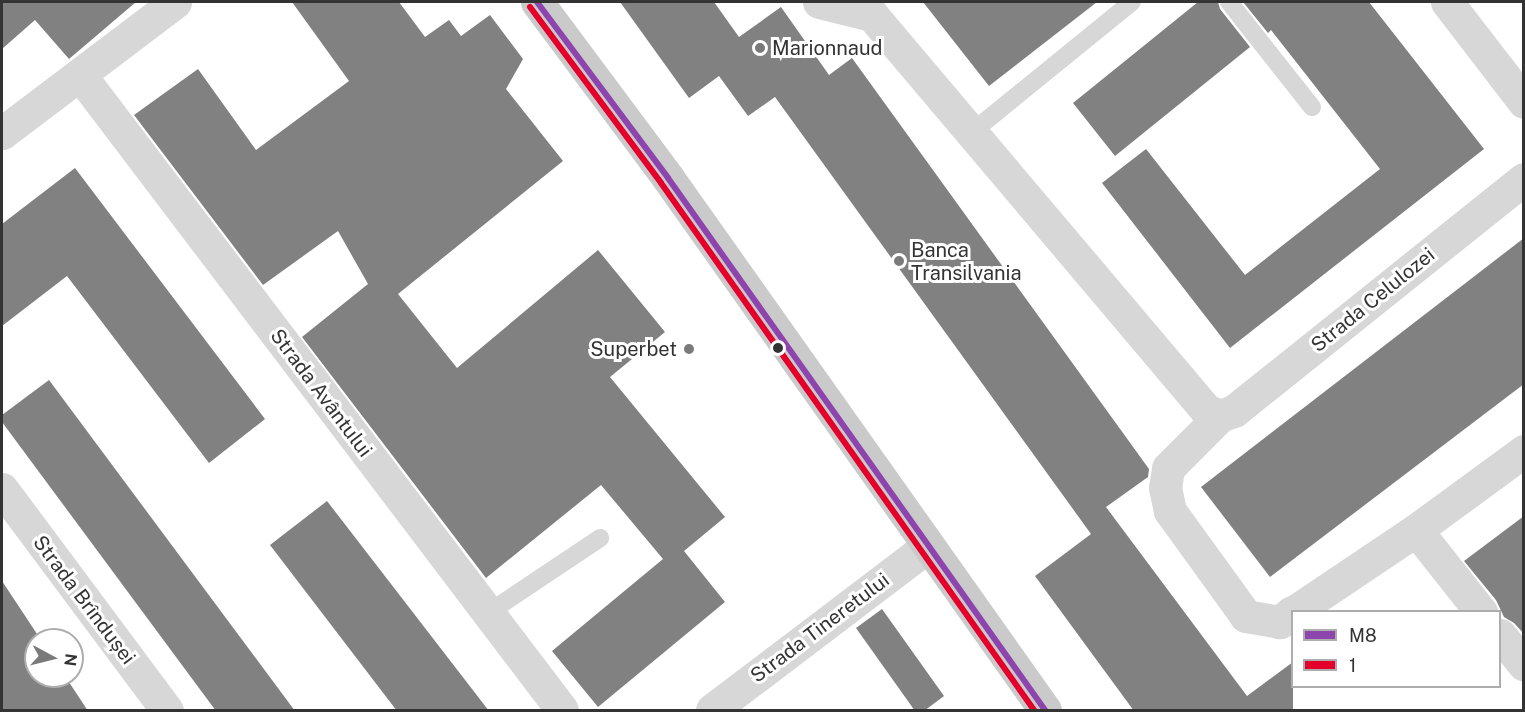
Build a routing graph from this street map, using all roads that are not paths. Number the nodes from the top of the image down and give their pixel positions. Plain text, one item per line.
1 (175, 2) edge
2 (537, 2) edge
3 (819, 2) edge
4 (1132, 2) edge
5 (1229, 2) edge
6 (1447, 2) edge
7 (881, 8) edge
8 (80, 75) junction
9 (1524, 102) edge
10 (1312, 107) dead end
11 (972, 132) junction
12 (2, 133) edge
13 (1524, 178) edge
14 (1220, 416) junction
15 (1524, 451) edge
16 (2, 489) edge
17 (1416, 530) junction
18 (600, 538) dead end
19 (928, 546) junction
20 (1296, 610) edge
21 (1479, 610) edge
22 (488, 613) junction
23 (1291, 614) edge
24 (1501, 636) edge
25 (1524, 665) edge
26 (167, 711) edge
27 (562, 711) edge
28 (712, 711) edge
29 (1045, 711) edge

1 - 8 street
2 - 19 main road
3 - 7 street
4 - 11 lane
5 - 10 lane
6 - 9 street
7 - 11 street
8 - 12 street
8 - 22 street, Strada Avântului
11 - 14 street
13 - 14 street, Strada Celulozei
14 - 23 street, Strada Celulozei
15 - 17 street, Strada Celulozei
16 - 26 street, Strada Brîndușei
17 - 20 street, Strada Celulozei
17 - 21 street
18 - 22 lane
19 - 28 street, Strada Tineretului
19 - 29 main road
22 - 27 street, Strada Avântului
24 - 25 street

